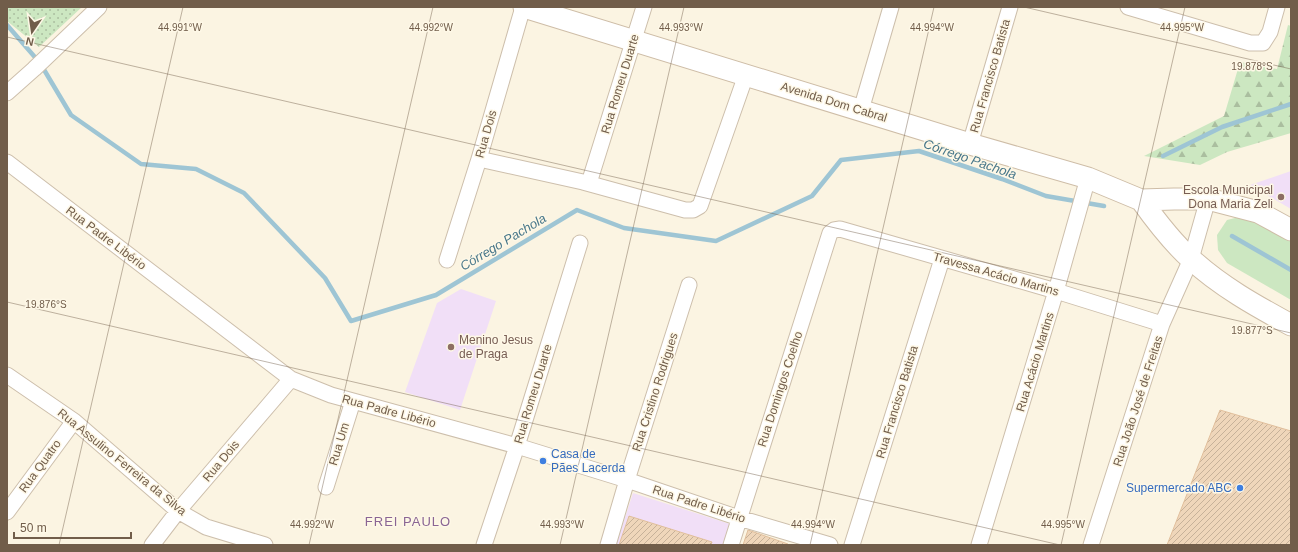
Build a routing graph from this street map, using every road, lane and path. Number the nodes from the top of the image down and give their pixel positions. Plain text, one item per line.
1 (100, 7) edge
2 (524, 7) edge
3 (644, 7) edge
4 (891, 7) edge
5 (1010, 7) edge
6 (1128, 7) edge
7 (1277, 7) edge
8 (634, 40) junction
9 (746, 75) junction
10 (7, 93) edge
11 (861, 110) junction
12 (970, 144) junction
13 (479, 159) junction
14 (7, 162) edge
15 (589, 184) junction
16 (1087, 184) junction
17 (1208, 199) junction
18 (1142, 200) junction
19 (1291, 230) edge
20 (830, 233) joint
21 (580, 243) dead end
22 (942, 259) junction
23 (1191, 259) junction
24 (447, 260) dead end
25 (689, 285) dead end
26 (1056, 291) junction
27 (1162, 324) junction
28 (1291, 325) edge
29 (7, 375) edge
30 (291, 379) junction
31 (353, 401) junction
32 (74, 421) junction
33 (517, 446) junction
34 (627, 480) junction
35 (326, 487) dead end
36 (178, 511) junction
37 (7, 512) edge
38 (739, 518) junction
39 (152, 545) edge
40 (265, 545) edge
41 (484, 545) edge
42 (608, 545) edge
43 (731, 545) edge
44 (830, 545) edge
45 (852, 545) edge
46 (979, 545) edge
47 (1092, 545) edge

1 - 10 street
2 - 8 street, Avenida Dom Cabral
2 - 13 street, Rua Dois
3 - 8 street, Rua Romeu Duarte
4 - 11 street
5 - 12 street, Rua Francisco Batista
6 - 7 street
8 - 9 street, Avenida Dom Cabral
8 - 15 street, Rua Romeu Duarte
9 - 11 street, Avenida Dom Cabral
9 - 15 street
11 - 12 street, Avenida Dom Cabral
12 - 16 street, Avenida Dom Cabral
13 - 15 street
13 - 24 street, Rua Dois
14 - 30 street, Rua Padre Libério
16 - 18 street, Avenida Dom Cabral
16 - 26 street, Rua Acácio Martins
17 - 18 street
17 - 19 street
17 - 23 street, Rua João José de Freitas
18 - 23 street
20 - 22 street, Travessa Acácio Martins
20 - 38 street, Rua Domingos Coelho
21 - 33 street, Rua Romeu Duarte
22 - 26 street, Travessa Acácio Martins
22 - 45 street, Rua Francisco Batista
23 - 27 street, Rua João José de Freitas
23 - 28 street
25 - 34 street, Rua Cristino Rodrigues
26 - 27 street, Travessa Acácio Martins
26 - 46 street, Rua Acácio Martins
27 - 47 street, Rua João José de Freitas
29 - 32 street, Rua Assulino Ferreira da Silva
30 - 31 street, Rua Padre Libério
30 - 36 street, Rua Dois
31 - 33 street, Rua Padre Libério
31 - 35 street, Rua Um
32 - 36 street, Rua Assulino Ferreira da Silva
32 - 37 street, Rua Quatro
33 - 34 street, Rua Padre Libério
33 - 41 street, Rua Romeu Duarte
34 - 38 street, Rua Padre Libério
34 - 42 street, Rua Cristino Rodrigues
36 - 39 street, Rua Dois
36 - 40 street, Rua Assulino Ferreira da Silva
38 - 43 street, Rua Domingos Coelho
38 - 44 street, Rua Padre Libério

